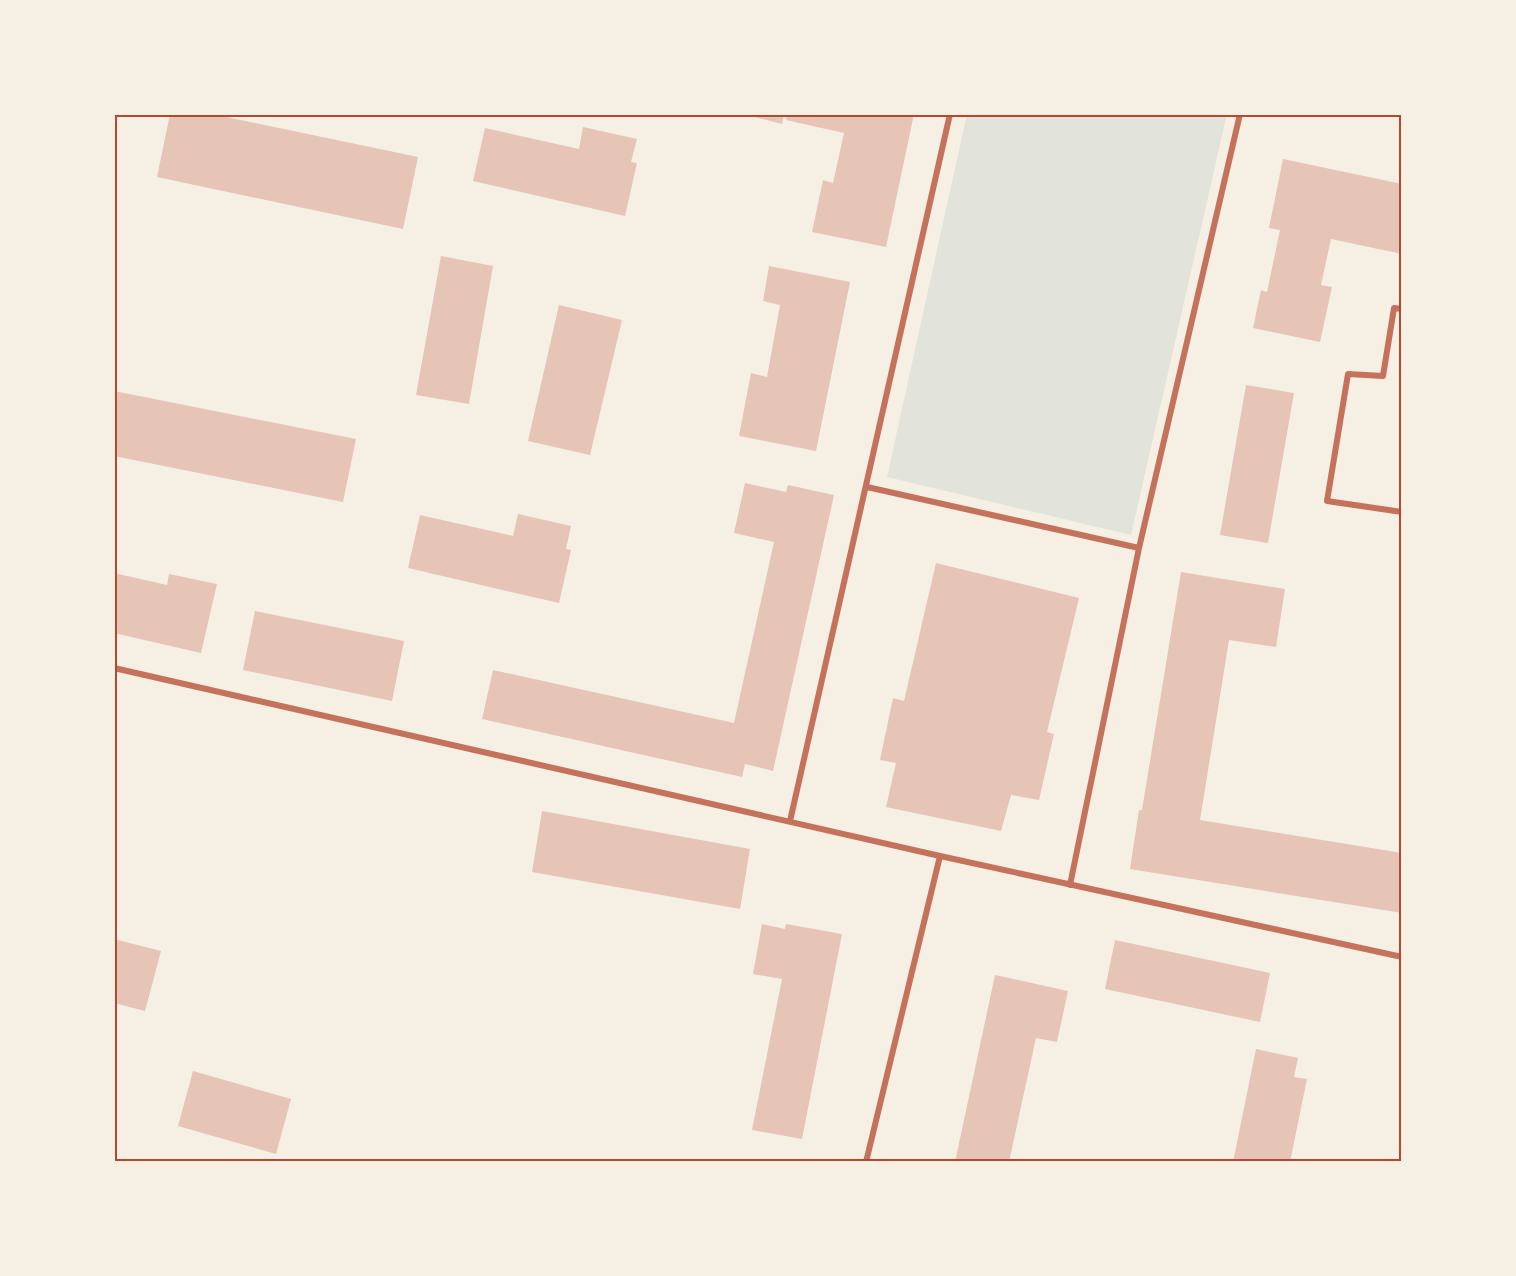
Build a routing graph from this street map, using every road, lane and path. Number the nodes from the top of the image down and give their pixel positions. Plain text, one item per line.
1 (950, 114) edge
2 (1240, 114) edge
3 (1402, 309) edge
4 (867, 488) junction
5 (1402, 512) edge
6 (1139, 548) junction
7 (114, 668) edge
8 (790, 821) junction
9 (940, 856) junction
10 (1070, 885) junction
11 (1402, 957) edge
12 (866, 1162) edge

1 - 4 street
2 - 6 street
3 - 5 street
4 - 6 street
4 - 8 street
6 - 10 street
7 - 8 street
8 - 9 street
9 - 10 street
9 - 12 street
10 - 11 street

